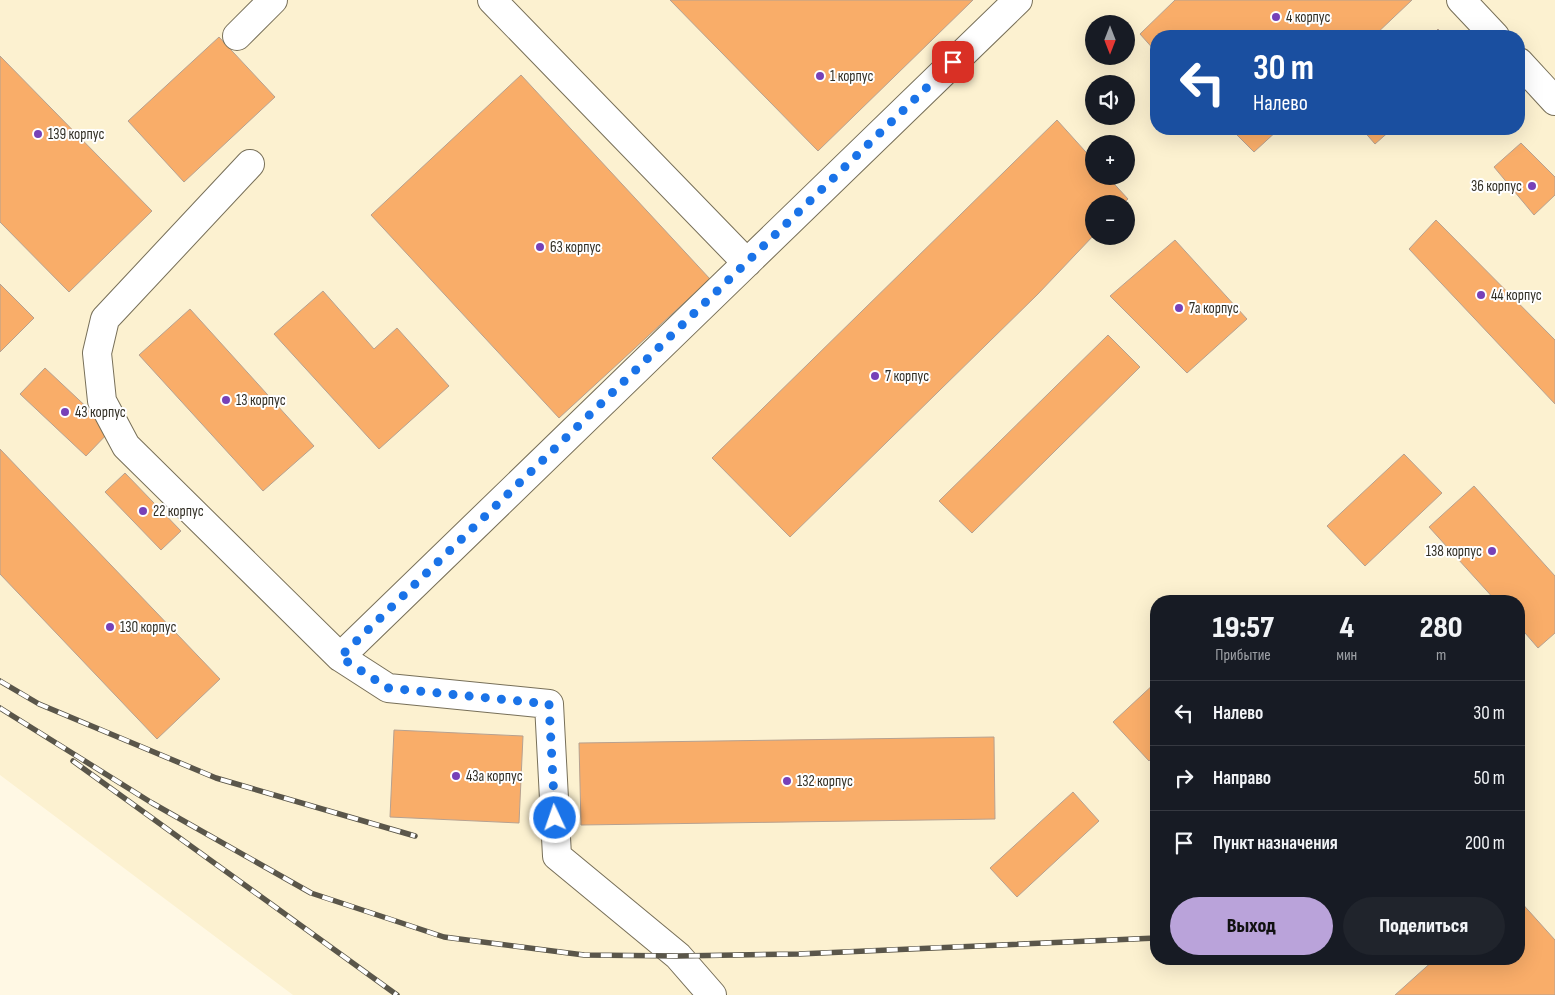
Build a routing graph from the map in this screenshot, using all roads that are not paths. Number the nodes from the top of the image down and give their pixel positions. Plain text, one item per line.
1 (492, 0) edge
2 (1018, 0) edge
3 (1461, 0) edge
4 (271, 1) edge
5 (1489, 30) edge
6 (237, 36) dead end
7 (1525, 68) edge
8 (1555, 101) edge
9 (250, 164) dead end
10 (746, 263) junction
11 (340, 657) junction
12 (712, 995) edge

1 - 10 lane
2 - 10 lane
3 - 5 lane
4 - 6 lane
7 - 8 lane
9 - 11 lane
10 - 11 lane
11 - 12 lane

